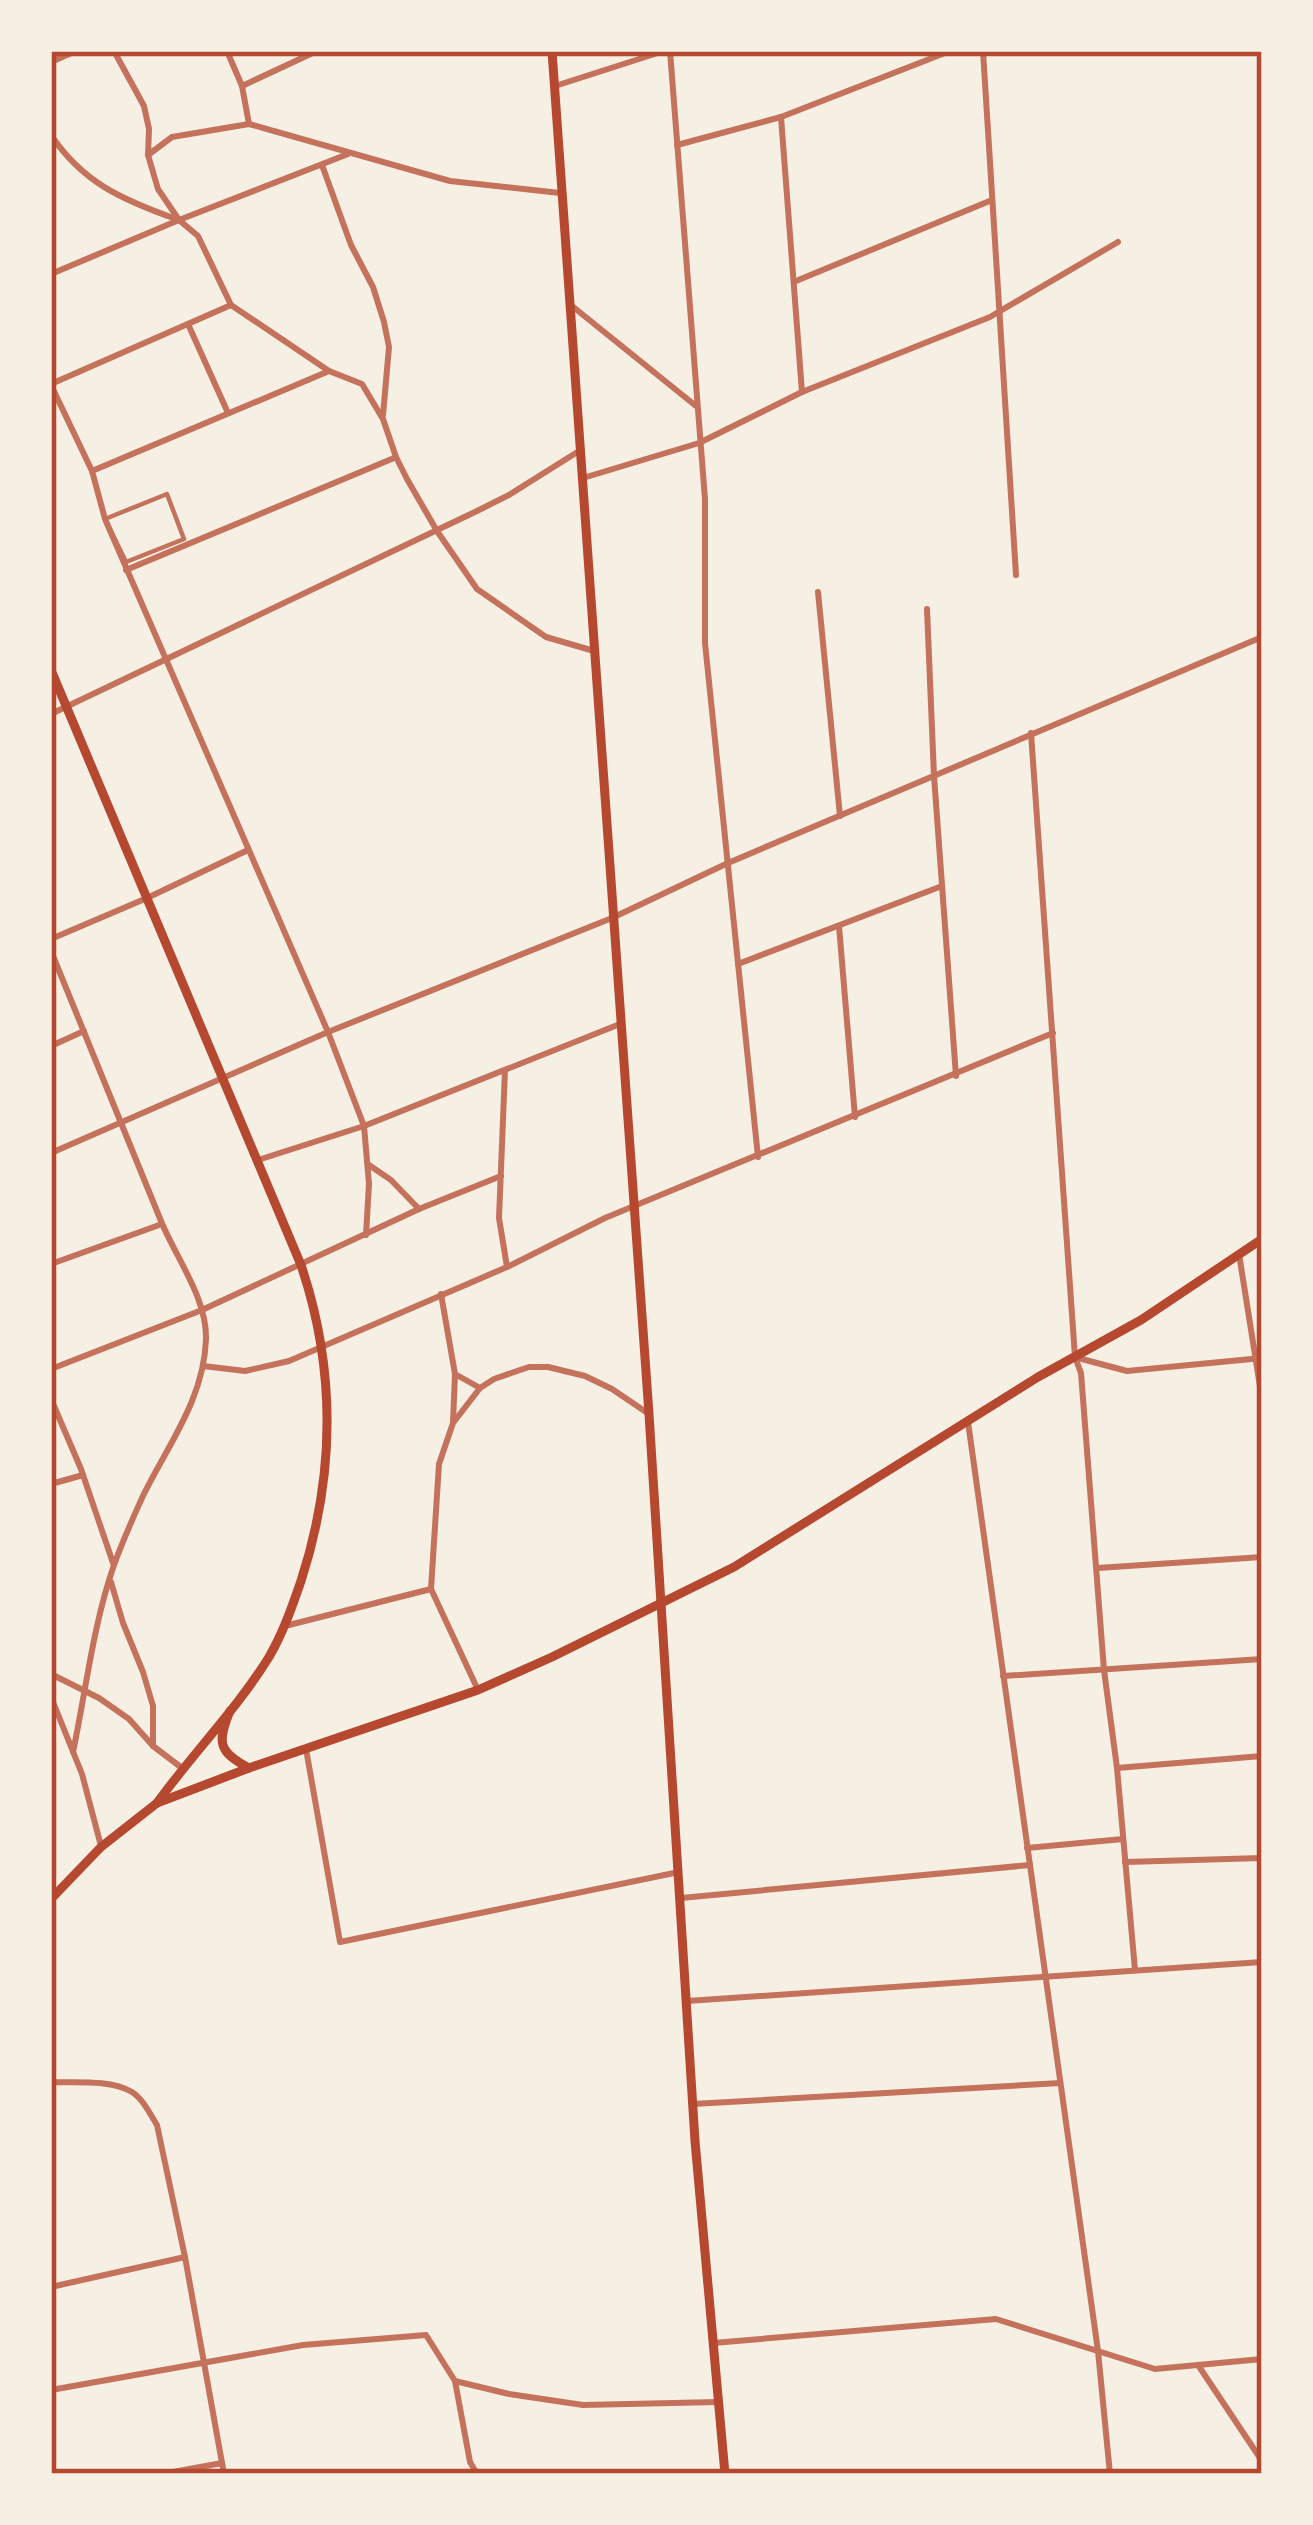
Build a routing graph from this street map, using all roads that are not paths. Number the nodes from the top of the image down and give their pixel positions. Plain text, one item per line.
1 (76, 51) edge
2 (114, 51) edge
3 (227, 51) edge
4 (317, 51) edge
5 (552, 51) edge
6 (667, 51) edge
7 (950, 51) edge
8 (983, 51) edge
9 (51, 62) edge
10 (242, 86) junction
11 (555, 86) junction
12 (781, 117) junction
13 (249, 124) junction
14 (51, 135) edge
15 (677, 145) junction
16 (348, 154) junction
17 (148, 155) junction
18 (322, 164) junction
19 (562, 193) junction
20 (992, 200) junction
21 (179, 220) junction
22 (1118, 242) dead end
23 (51, 274) edge
24 (795, 282) junction
25 (569, 303) junction
26 (231, 305) junction
27 (999, 312) junction
28 (188, 324) junction
29 (329, 371) junction
30 (51, 384) edge
31 (802, 392) junction
32 (696, 406) junction
33 (228, 413) junction
34 (383, 418) junction
35 (699, 443) junction
36 (581, 450) junction
37 (396, 457) junction
38 (92, 471) junction
39 (583, 478) junction
40 (105, 519) junction
41 (437, 531) junction
42 (126, 570) junction
43 (1016, 574) dead end
44 (818, 592) dead end
45 (927, 609) dead end
46 (1262, 637) edge
47 (594, 651) junction
48 (165, 662) junction
49 (51, 670) edge
50 (67, 707) junction
51 (51, 714) edge
52 (1030, 733) junction
53 (934, 776) junction
54 (840, 816) junction
55 (248, 850) junction
56 (728, 863) junction
57 (942, 886) junction
58 (147, 898) junction
59 (612, 918) junction
60 (839, 926) junction
61 (51, 939) edge
62 (51, 951) edge
63 (738, 964) junction
64 (620, 1024) junction
65 (84, 1031) junction
66 (328, 1032) junction
67 (1053, 1033) junction
68 (51, 1046) edge
69 (505, 1070) junction
70 (222, 1076) junction
71 (956, 1076) junction
72 (855, 1117) junction
73 (122, 1123) junction
74 (364, 1126) junction
75 (51, 1153) edge
76 (758, 1157) junction
77 (257, 1160) junction
78 (369, 1165) junction
79 (501, 1176) junction
80 (633, 1208) junction
81 (419, 1209) junction
82 (162, 1224) junction
83 (366, 1235) junction
84 (1262, 1239) edge
85 (1240, 1254) junction
86 (51, 1264) edge
87 (301, 1265) junction
88 (507, 1268) junction
89 (441, 1294) junction
90 (202, 1310) junction
91 (322, 1347) junction
92 (1075, 1357) junction
93 (1259, 1358) edge
94 (203, 1366) junction
95 (51, 1369) edge
96 (455, 1374) junction
97 (480, 1388) junction
98 (51, 1399) edge
99 (1262, 1400) edge
100 (649, 1414) junction
101 (968, 1422) junction
102 (453, 1423) junction
103 (83, 1475) junction
104 (51, 1484) edge
105 (1262, 1557) edge
106 (114, 1566) junction
107 (1096, 1568) junction
108 (110, 1579) junction
109 (431, 1589) junction
110 (660, 1604) junction
111 (285, 1626) junction
112 (1262, 1659) edge
113 (1104, 1670) junction
114 (51, 1674) edge
115 (1004, 1676) junction
116 (478, 1690) junction
117 (86, 1691) junction
118 (51, 1696) edge
119 (230, 1711) junction
120 (153, 1745) junction
121 (306, 1749) junction
122 (73, 1752) junction
123 (1262, 1756) edge
124 (182, 1768) junction
125 (249, 1768) junction
126 (1117, 1768) junction
127 (157, 1803) junction
128 (1123, 1839) junction
129 (101, 1847) junction
130 (1028, 1848) junction
131 (1262, 1858) edge
132 (1125, 1862) junction
133 (1030, 1864) junction
134 (680, 1872) junction
135 (681, 1898) junction
136 (51, 1899) edge
137 (1262, 1962) edge
138 (1135, 1970) junction
139 (1045, 1975) junction
140 (687, 2001) junction
141 (51, 2082) edge
142 (1060, 2083) junction
143 (693, 2104) junction
144 (185, 2257) junction
145 (51, 2288) edge
146 (713, 2343) junction
147 (1098, 2351) junction
148 (1262, 2359) edge
149 (204, 2363) junction
150 (1198, 2365) junction
151 (455, 2381) junction
152 (51, 2390) edge
153 (718, 2402) junction
154 (1262, 2461) edge
155 (222, 2463) junction
156 (162, 2474) edge
157 (224, 2474) edge
158 (477, 2474) edge
159 (725, 2474) edge
160 (1110, 2474) edge

1 - 9 street
2 - 17 street
3 - 10 street
4 - 10 street
5 - 11 main road
6 - 11 street
6 - 15 street
7 - 12 street
8 - 20 street
10 - 13 street
11 - 19 main road
12 - 15 street
12 - 24 street
13 - 16 street
13 - 17 street
14 - 21 street
15 - 32 street
16 - 18 street
16 - 19 street
17 - 21 street
18 - 21 street
18 - 34 street
19 - 25 main road
20 - 24 street
20 - 27 street
21 - 23 street
21 - 26 street
22 - 27 street
24 - 31 street
25 - 32 street
25 - 36 main road
26 - 28 street
26 - 29 street
27 - 31 street
27 - 43 street
28 - 30 street
28 - 33 street
29 - 33 street
29 - 34 street
30 - 38 street
31 - 35 street
32 - 35 street
33 - 38 street
34 - 37 street
35 - 39 street
35 - 56 street
36 - 39 main road
36 - 41 street
37 - 41 street
37 - 42 street
38 - 40 street
39 - 47 main road
40 - 40 street
40 - 42 street
41 - 47 street
41 - 48 street
42 - 48 street
44 - 54 street
45 - 53 street
46 - 52 street
47 - 59 main road
48 - 50 street
48 - 55 street
49 - 50 main road
50 - 51 street
50 - 58 main road
52 - 53 street
52 - 67 street
53 - 54 street
53 - 57 street
54 - 56 street
55 - 58 street
55 - 66 street
56 - 59 street
56 - 63 street
57 - 60 street
57 - 71 street
58 - 61 street
58 - 70 main road
59 - 64 main road
59 - 66 street
60 - 63 street
60 - 72 street
62 - 65 street
63 - 76 street
64 - 69 street
64 - 80 main road
65 - 68 street
65 - 73 street
66 - 70 street
66 - 74 street
67 - 71 street
67 - 92 street
69 - 74 street
69 - 79 street
70 - 73 street
70 - 77 main road
71 - 72 street
72 - 76 street
73 - 75 street
73 - 82 street
74 - 77 street
74 - 78 street
76 - 80 street
77 - 87 main road
78 - 81 street
78 - 83 street
79 - 81 street
79 - 88 street
80 - 88 street
80 - 100 main road
81 - 83 street
82 - 86 street
82 - 90 street
83 - 87 street
84 - 85 main road
85 - 92 main road
85 - 93 street
87 - 90 street
87 - 91 main road
88 - 89 street
89 - 91 street
89 - 96 street
90 - 94 street
90 - 95 street
91 - 94 street
91 - 111 main road
92 - 93 street
92 - 101 main road
92 - 107 street
93 - 99 street
94 - 106 street
96 - 97 street
96 - 102 street
97 - 100 street
97 - 102 street
98 - 103 street
100 - 110 main road
101 - 110 main road
101 - 115 street
102 - 109 street
103 - 104 street
103 - 106 street
105 - 107 street
106 - 108 street
107 - 113 street
108 - 117 street
108 - 120 street
109 - 111 street
109 - 116 street
110 - 116 main road
110 - 134 main road
111 - 119 main road
112 - 113 street
113 - 115 street
113 - 126 street
114 - 117 street
115 - 130 street
116 - 121 main road
117 - 120 street
117 - 122 street
118 - 122 street
119 - 124 main road
119 - 125 main road
120 - 124 street
121 - 125 main road
121 - 134 street
122 - 129 street
123 - 126 street
124 - 127 main road
125 - 127 main road
126 - 128 street
127 - 129 main road
128 - 130 street
128 - 132 street
129 - 136 main road
130 - 133 street
131 - 132 street
132 - 138 street
133 - 135 street
133 - 139 street
134 - 135 main road
135 - 140 main road
137 - 138 street
138 - 139 street
139 - 140 street
139 - 142 street
140 - 143 main road
141 - 144 street
142 - 143 street
142 - 147 street
143 - 146 main road
144 - 145 street
144 - 149 street
146 - 147 street
146 - 153 main road
147 - 150 street
147 - 160 street
148 - 150 street
149 - 151 street
149 - 152 street
149 - 155 street
150 - 154 street
151 - 153 street
151 - 158 street
153 - 159 main road
155 - 156 street
155 - 157 street

